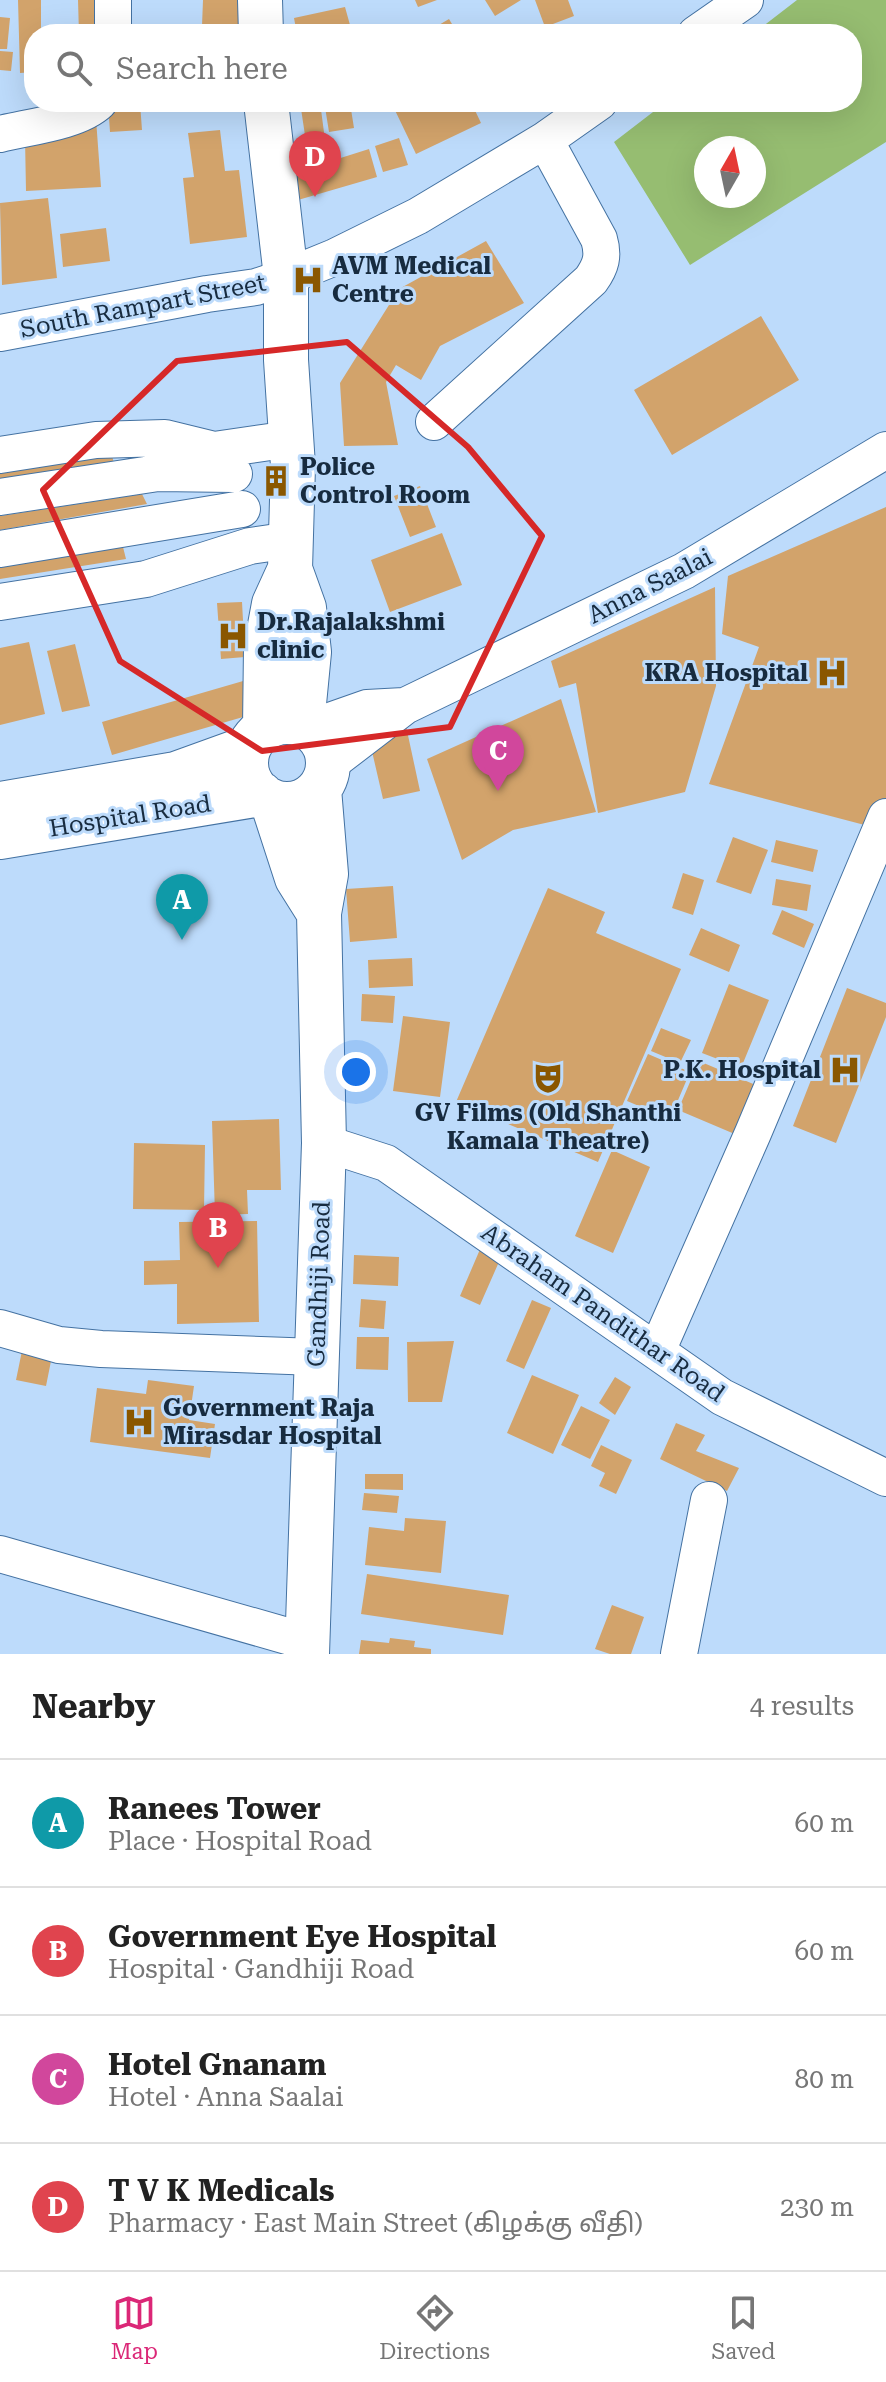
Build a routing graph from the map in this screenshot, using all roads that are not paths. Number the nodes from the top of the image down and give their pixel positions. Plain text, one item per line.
1 (113, 0) edge
2 (260, 0) edge
3 (745, 0) edge
4 (113, 24) edge
5 (261, 24) edge
6 (710, 24) edge
7 (85, 112) edge
8 (267, 112) edge
9 (585, 112) edge
10 (0, 134) edge
11 (545, 140) junction
12 (286, 277) junction
13 (0, 333) edge
14 (434, 422) dead end
15 (886, 450) edge
16 (0, 455) edge
17 (255, 467) junction
18 (0, 497) edge
19 (0, 549) edge
20 (282, 550) junction
21 (0, 602) edge
22 (295, 747) junction
23 (267, 798) junction
24 (0, 804) edge
25 (886, 817) edge
26 (0, 837) edge
27 (319, 913) junction
28 (324, 1143) junction
29 (0, 1328) edge
30 (657, 1351) junction
31 (317, 1357) junction
32 (886, 1478) edge
33 (709, 1500) dead end
34 (0, 1554) edge
35 (308, 1648) edge
36 (679, 1654) edge

1 - 4 street
2 - 5 main road
3 - 6 street
7 - 10 street
8 - 12 main road
9 - 11 street, South Rampart Street
11 - 12 street, South Rampart Street
11 - 14 street
12 - 13 street, South Rampart Street
12 - 17 main road
15 - 22 street, Anna Saalai
16 - 17 street
17 - 18 street
17 - 19 street
17 - 20 main road
17 - 20 street
20 - 21 street
20 - 22 main road
22 - 23 main road, Hospital Road
22 - 23 main road
22 - 24 main road, Hospital Road
22 - 27 main road, Gandhiji Road
23 - 26 main road, Hospital Road
23 - 27 main road
25 - 30 street
27 - 28 main road, Gandhiji Road
28 - 30 street, Abraham Pandithar Road
28 - 31 main road, Gandhiji Road
29 - 31 street
30 - 32 street, Abraham Pandithar Road
31 - 35 main road, Gandhiji Road
33 - 36 street
34 - 35 street

